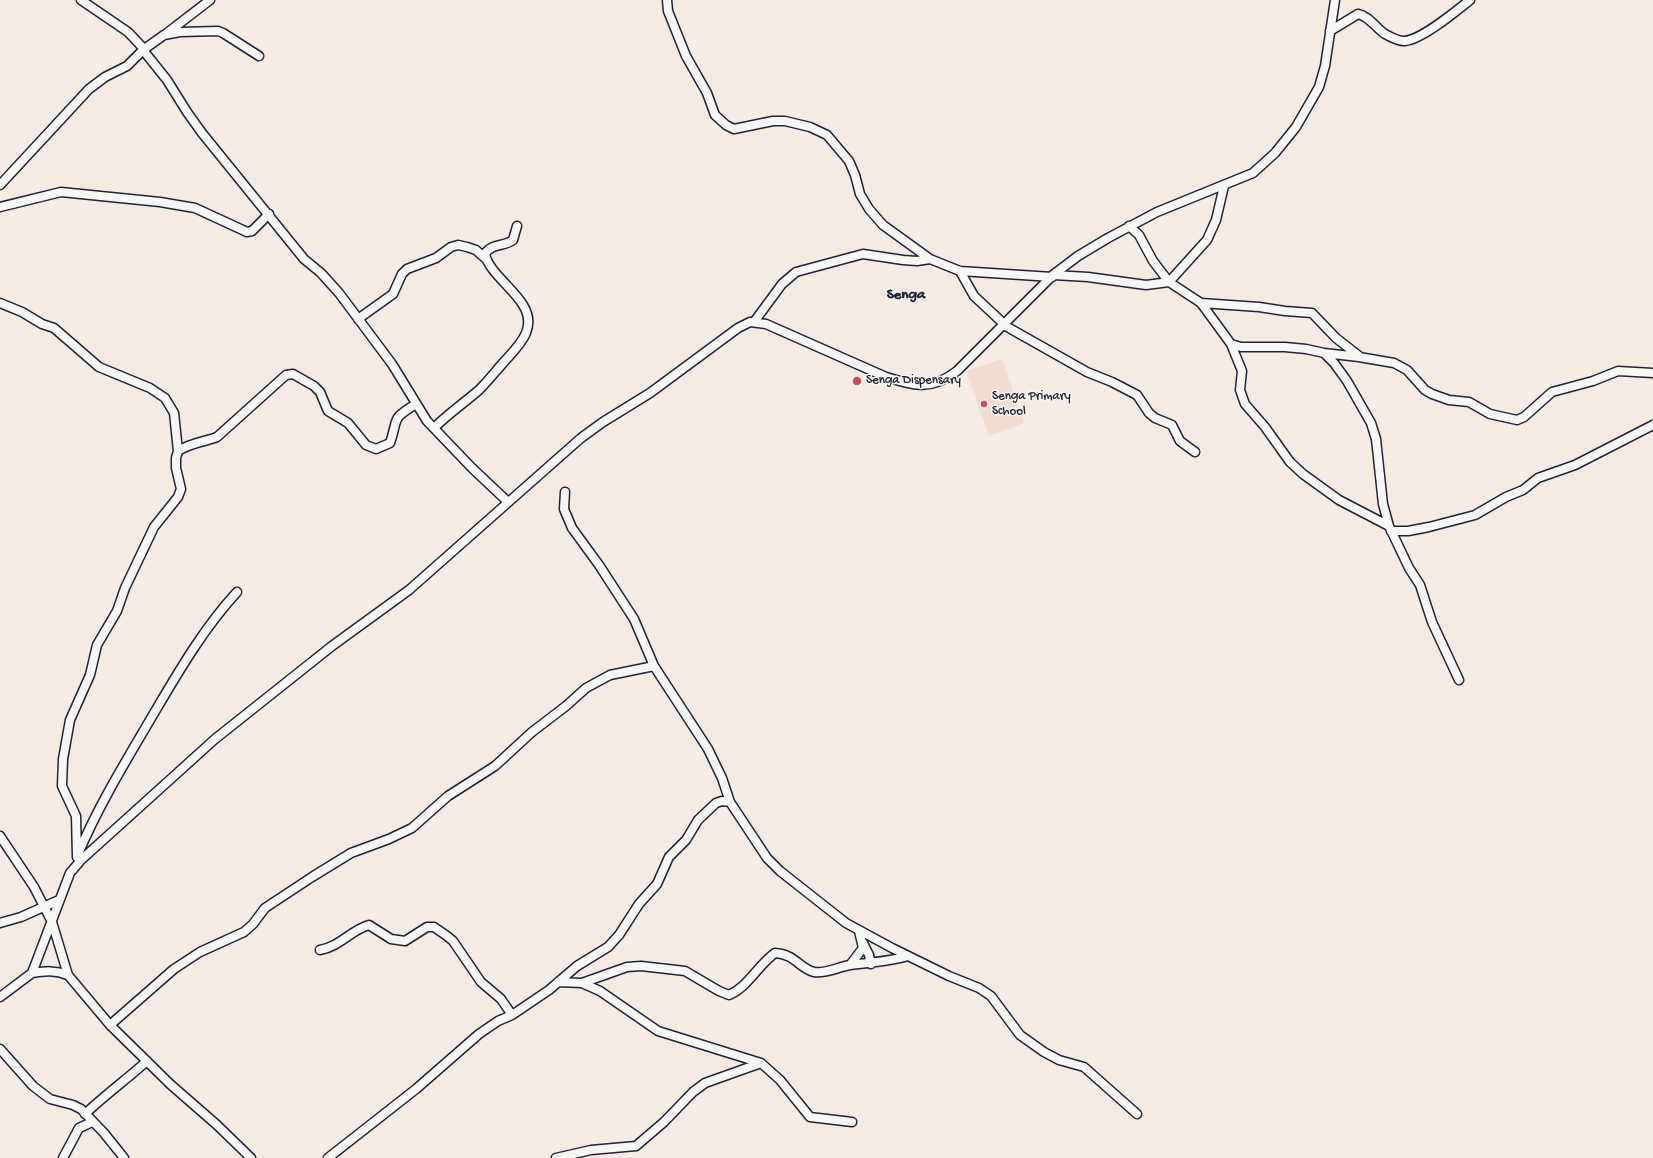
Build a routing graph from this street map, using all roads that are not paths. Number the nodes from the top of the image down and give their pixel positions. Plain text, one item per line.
1 (81, 0) edge
2 (210, 0) edge
3 (667, 0) edge
4 (1335, 0) edge
5 (1470, 0) edge
6 (1330, 30) junction
7 (164, 35) junction
8 (144, 50) junction
9 (259, 56) dead end
10 (0, 185) edge
11 (1224, 186) junction
12 (0, 207) edge
13 (269, 214) junction
14 (516, 226) dead end
15 (1129, 226) junction
16 (486, 259) junction
17 (930, 259) junction
18 (960, 271) junction
19 (1052, 276) junction
20 (1169, 282) junction
21 (1201, 303) junction
22 (0, 304) edge
23 (358, 318) junction
24 (754, 322) junction
25 (1003, 323) junction
26 (1231, 344) junction
27 (1324, 353) junction
28 (1359, 356) junction
29 (1653, 373) edge
30 (416, 404) junction
31 (1653, 424) edge
32 (434, 428) junction
33 (178, 451) junction
34 (1195, 452) dead end
35 (565, 492) dead end
36 (507, 501) junction
37 (1390, 528) junction
38 (237, 592) dead end
39 (654, 666) junction
40 (1459, 680) dead end
41 (730, 802) junction
42 (0, 836) edge
43 (77, 857) junction
44 (75, 867) junction
45 (59, 900) junction
46 (44, 908) junction
47 (52, 922) junction
48 (0, 923) edge
49 (859, 931) junction
50 (862, 942) junction
51 (320, 950) dead end
52 (908, 956) junction
53 (872, 964) junction
54 (850, 965) junction
55 (32, 973) junction
56 (68, 975) junction
57 (558, 982) junction
58 (582, 983) junction
59 (0, 997) edge
60 (512, 1015) junction
61 (110, 1025) junction
62 (0, 1049) edge
63 (147, 1061) junction
64 (761, 1063) junction
65 (85, 1114) junction
66 (1136, 1114) dead end
67 (92, 1122) junction
68 (852, 1122) dead end
69 (63, 1158) edge
70 (124, 1158) edge
71 (251, 1158) edge
72 (328, 1158) edge
73 (556, 1158) edge

1 - 8 street
2 - 7 street
3 - 17 street
4 - 6 street
5 - 6 street
6 - 11 street
7 - 8 street
7 - 9 street
8 - 10 street
8 - 13 street
11 - 15 street
11 - 20 street
12 - 13 street
13 - 23 street
14 - 16 street
15 - 19 street
15 - 20 street
16 - 23 street
16 - 32 street
17 - 18 street
17 - 24 street
18 - 19 street
18 - 25 street
19 - 20 street
19 - 25 street
20 - 21 street
21 - 26 street
21 - 28 street
22 - 33 street
23 - 30 street
24 - 25 street
24 - 36 street
25 - 34 street
26 - 27 street
26 - 37 street
27 - 28 street
27 - 37 street
28 - 29 street
30 - 32 street
30 - 33 street
31 - 37 street
32 - 36 street
33 - 43 street
35 - 39 street
36 - 44 street
37 - 40 street
38 - 43 street
39 - 41 street
39 - 61 street
41 - 49 street
41 - 57 street
42 - 46 street
43 - 44 street
44 - 45 street
45 - 46 street
45 - 47 street
46 - 47 street
46 - 48 street
47 - 55 street
47 - 56 street
49 - 50 street
49 - 52 street
50 - 53 street
50 - 54 street
51 - 60 street
52 - 53 street
52 - 66 street
53 - 54 street
54 - 58 street
55 - 56 street
55 - 59 street
56 - 61 street
57 - 58 street
57 - 60 street
58 - 64 street
60 - 72 street
61 - 63 street
62 - 65 street
63 - 65 street
63 - 71 street
64 - 68 street
64 - 73 street
65 - 67 street
67 - 69 street
67 - 70 street

